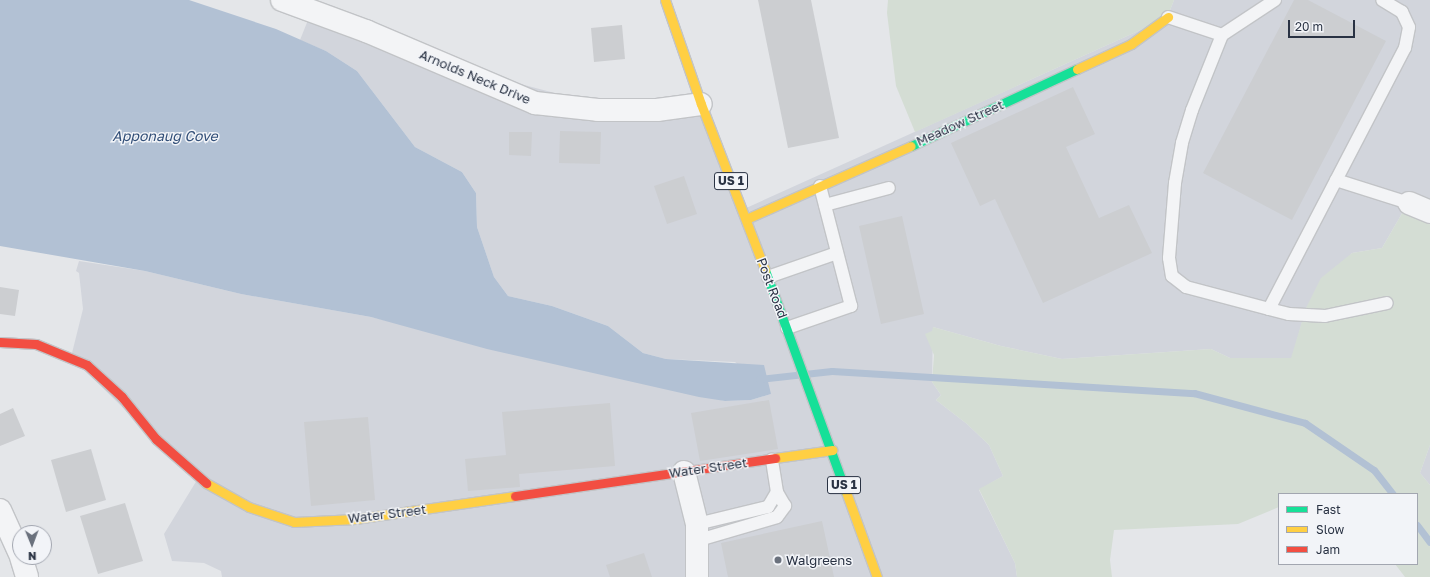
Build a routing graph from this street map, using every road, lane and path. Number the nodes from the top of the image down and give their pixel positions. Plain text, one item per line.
1 (282, 0) edge
2 (666, 0) edge
3 (1275, 0) edge
4 (1382, 0) edge
5 (1168, 17) joint
6 (1222, 35) junction
7 (701, 104) junction
8 (1336, 180) junction
9 (820, 186) junction
10 (889, 188) dead end
11 (1410, 203) joint
12 (825, 205) junction
13 (1430, 212) edge
14 (746, 219) junction
15 (837, 254) junction
16 (768, 277) junction
17 (1387, 303) dead end
18 (1269, 309) junction
19 (787, 328) junction
20 (0, 342) edge
21 (832, 450) junction
22 (772, 459) junction
23 (684, 472) junction
24 (0, 510) edge
25 (698, 532) junction
26 (12, 536) edge
27 (23, 565) edge
28 (27, 577) edge
29 (697, 577) edge
30 (876, 577) edge

1 - 7 street, Arnolds Neck Drive
2 - 7 street, Post Road / US 1
3 - 6 lane
4 - 8 lane
5 - 6 lane
5 - 9 street, Meadow Street
6 - 18 lane
7 - 14 street, Post Road / US 1
8 - 11 lane
8 - 18 lane
9 - 12 lane
9 - 14 street, Meadow Street
10 - 12 lane
11 - 13 street
12 - 15 lane
14 - 16 street, Post Road / US 1
15 - 16 lane
15 - 19 lane
16 - 19 street, Post Road / US 1
17 - 18 lane
19 - 21 street, Post Road / US 1
20 - 23 street, Water Street
21 - 22 street, Water Street
21 - 30 street, Post Road / US 1
22 - 23 street, Water Street
22 - 25 lane
23 - 25 street
24 - 26 street
25 - 29 street
27 - 28 street

